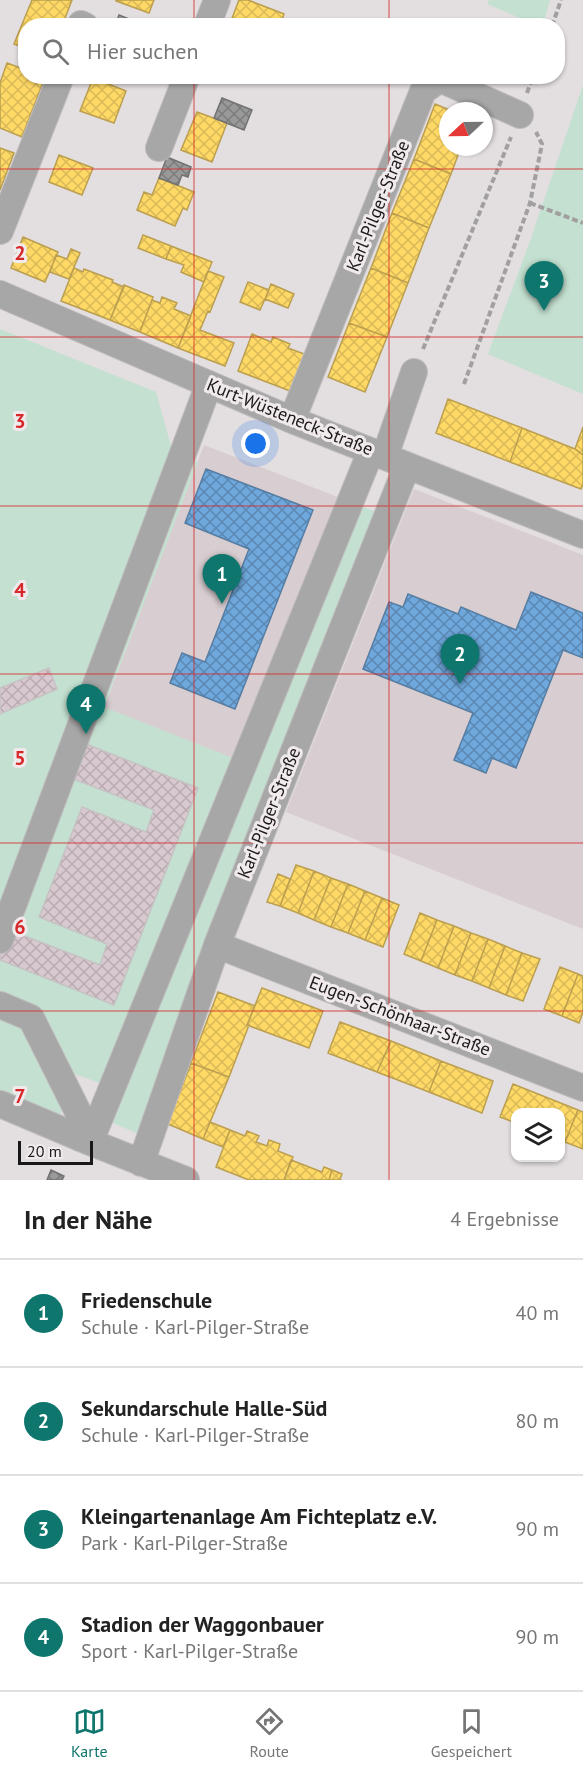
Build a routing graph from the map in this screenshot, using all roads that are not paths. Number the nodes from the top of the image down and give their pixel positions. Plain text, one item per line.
1 (217, 0) edge
2 (210, 18) edge
3 (58, 84) edge
4 (184, 84) edge
5 (433, 84) edge
6 (453, 84) edge
7 (521, 110) road end
8 (159, 148) dead end
9 (0, 231) edge
10 (0, 294) edge
11 (414, 372) road end
12 (208, 384) junction
13 (292, 420) junction
14 (387, 458) junction
15 (583, 535) edge
16 (0, 940) edge
17 (217, 945) junction
18 (0, 1005) edge
19 (583, 1088) edge
20 (0, 1104) edge
21 (85, 1140) junction
22 (141, 1163) junction
23 (186, 1180) edge

1 - 2 street
3 - 9 street
4 - 8 street
5 - 13 street, Karl-Pilger-Straße
6 - 7 street, Karl-Pilger-Straße
10 - 12 street, Kurt-Wüsteneck-Straße
11 - 14 street, Karl-Pilger-Straße
12 - 13 street, Kurt-Wüsteneck-Straße
12 - 16 street
13 - 14 street, Kurt-Wüsteneck-Straße
14 - 15 street, Kurt-Wüsteneck-Straße
14 - 17 street, Karl-Pilger-Straße
14 - 21 street, Karl-Pilger-Straße
17 - 19 street, Eugen-Schönhaar-Straße
17 - 22 street, Karl-Pilger-Straße
18 - 21 street
20 - 21 street
21 - 22 street
22 - 23 street

